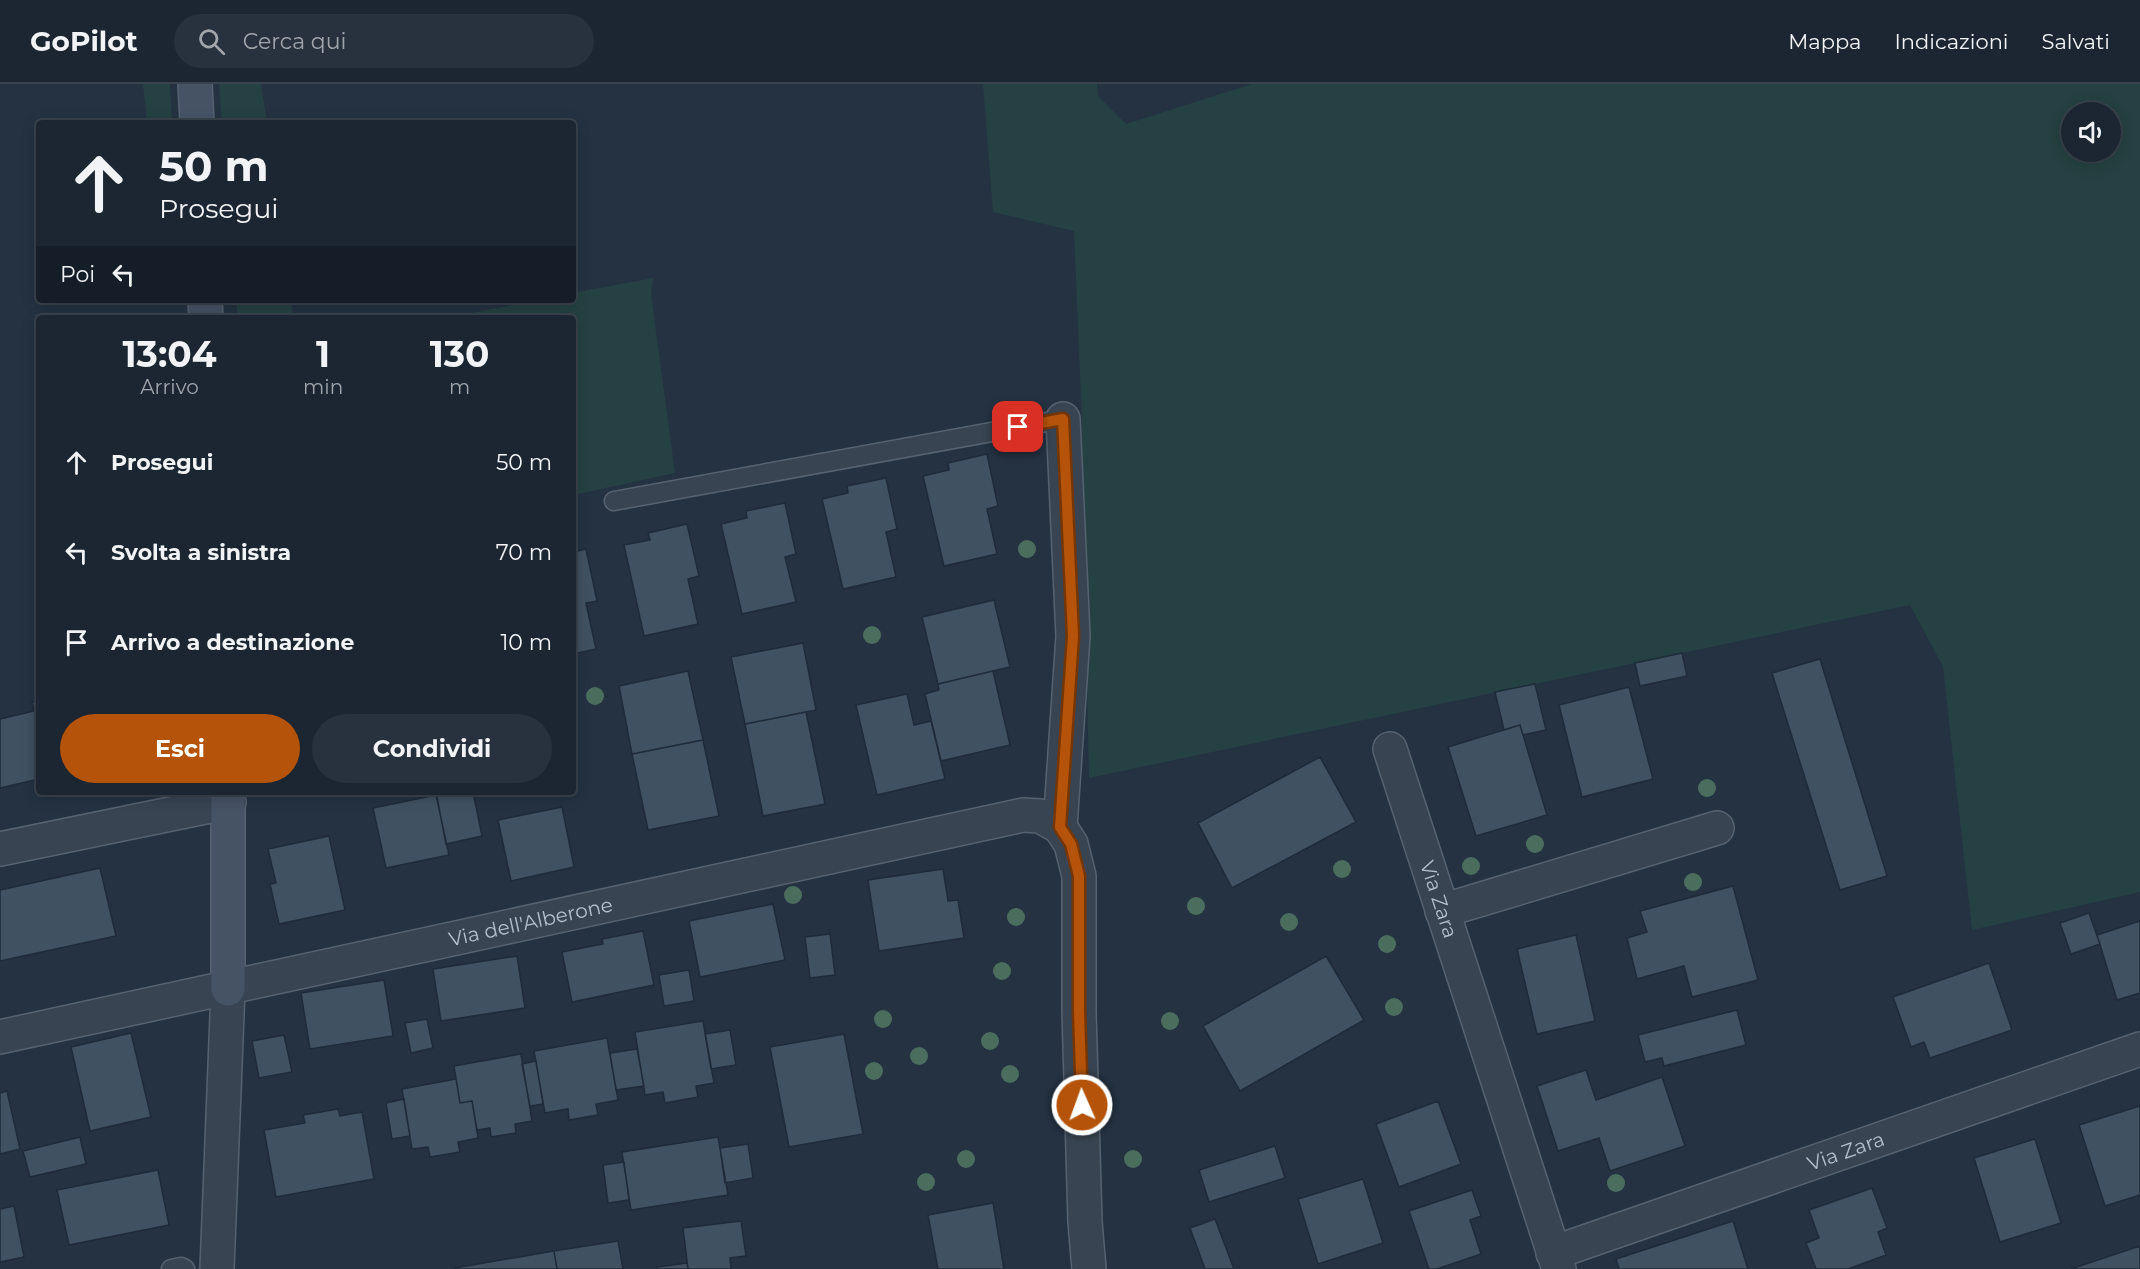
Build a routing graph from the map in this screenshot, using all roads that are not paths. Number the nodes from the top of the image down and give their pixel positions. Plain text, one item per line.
1 (195, 84) edge
2 (197, 120) edge
3 (1063, 419) joint
4 (614, 501) dead end
5 (1390, 750) dead end
6 (228, 797) edge
7 (1060, 827) junction
8 (1717, 828) dead end
9 (0, 849) edge
10 (1442, 911) junction
11 (228, 989) junction
12 (0, 1036) edge
13 (2140, 1049) edge
14 (1556, 1261) edge
15 (171, 1269) edge
16 (185, 1269) edge
17 (217, 1269) edge
18 (1089, 1269) edge

1 - 2 street
3 - 4 lane
3 - 7 street
5 - 10 street, Via Zara
6 - 9 street
6 - 11 street
7 - 11 street, Via dell'Alberone
7 - 18 street
8 - 10 street
10 - 14 street, Via Zara
11 - 12 street, Via dell'Alberone
11 - 17 street
13 - 14 street, Via Zara
15 - 16 lane

